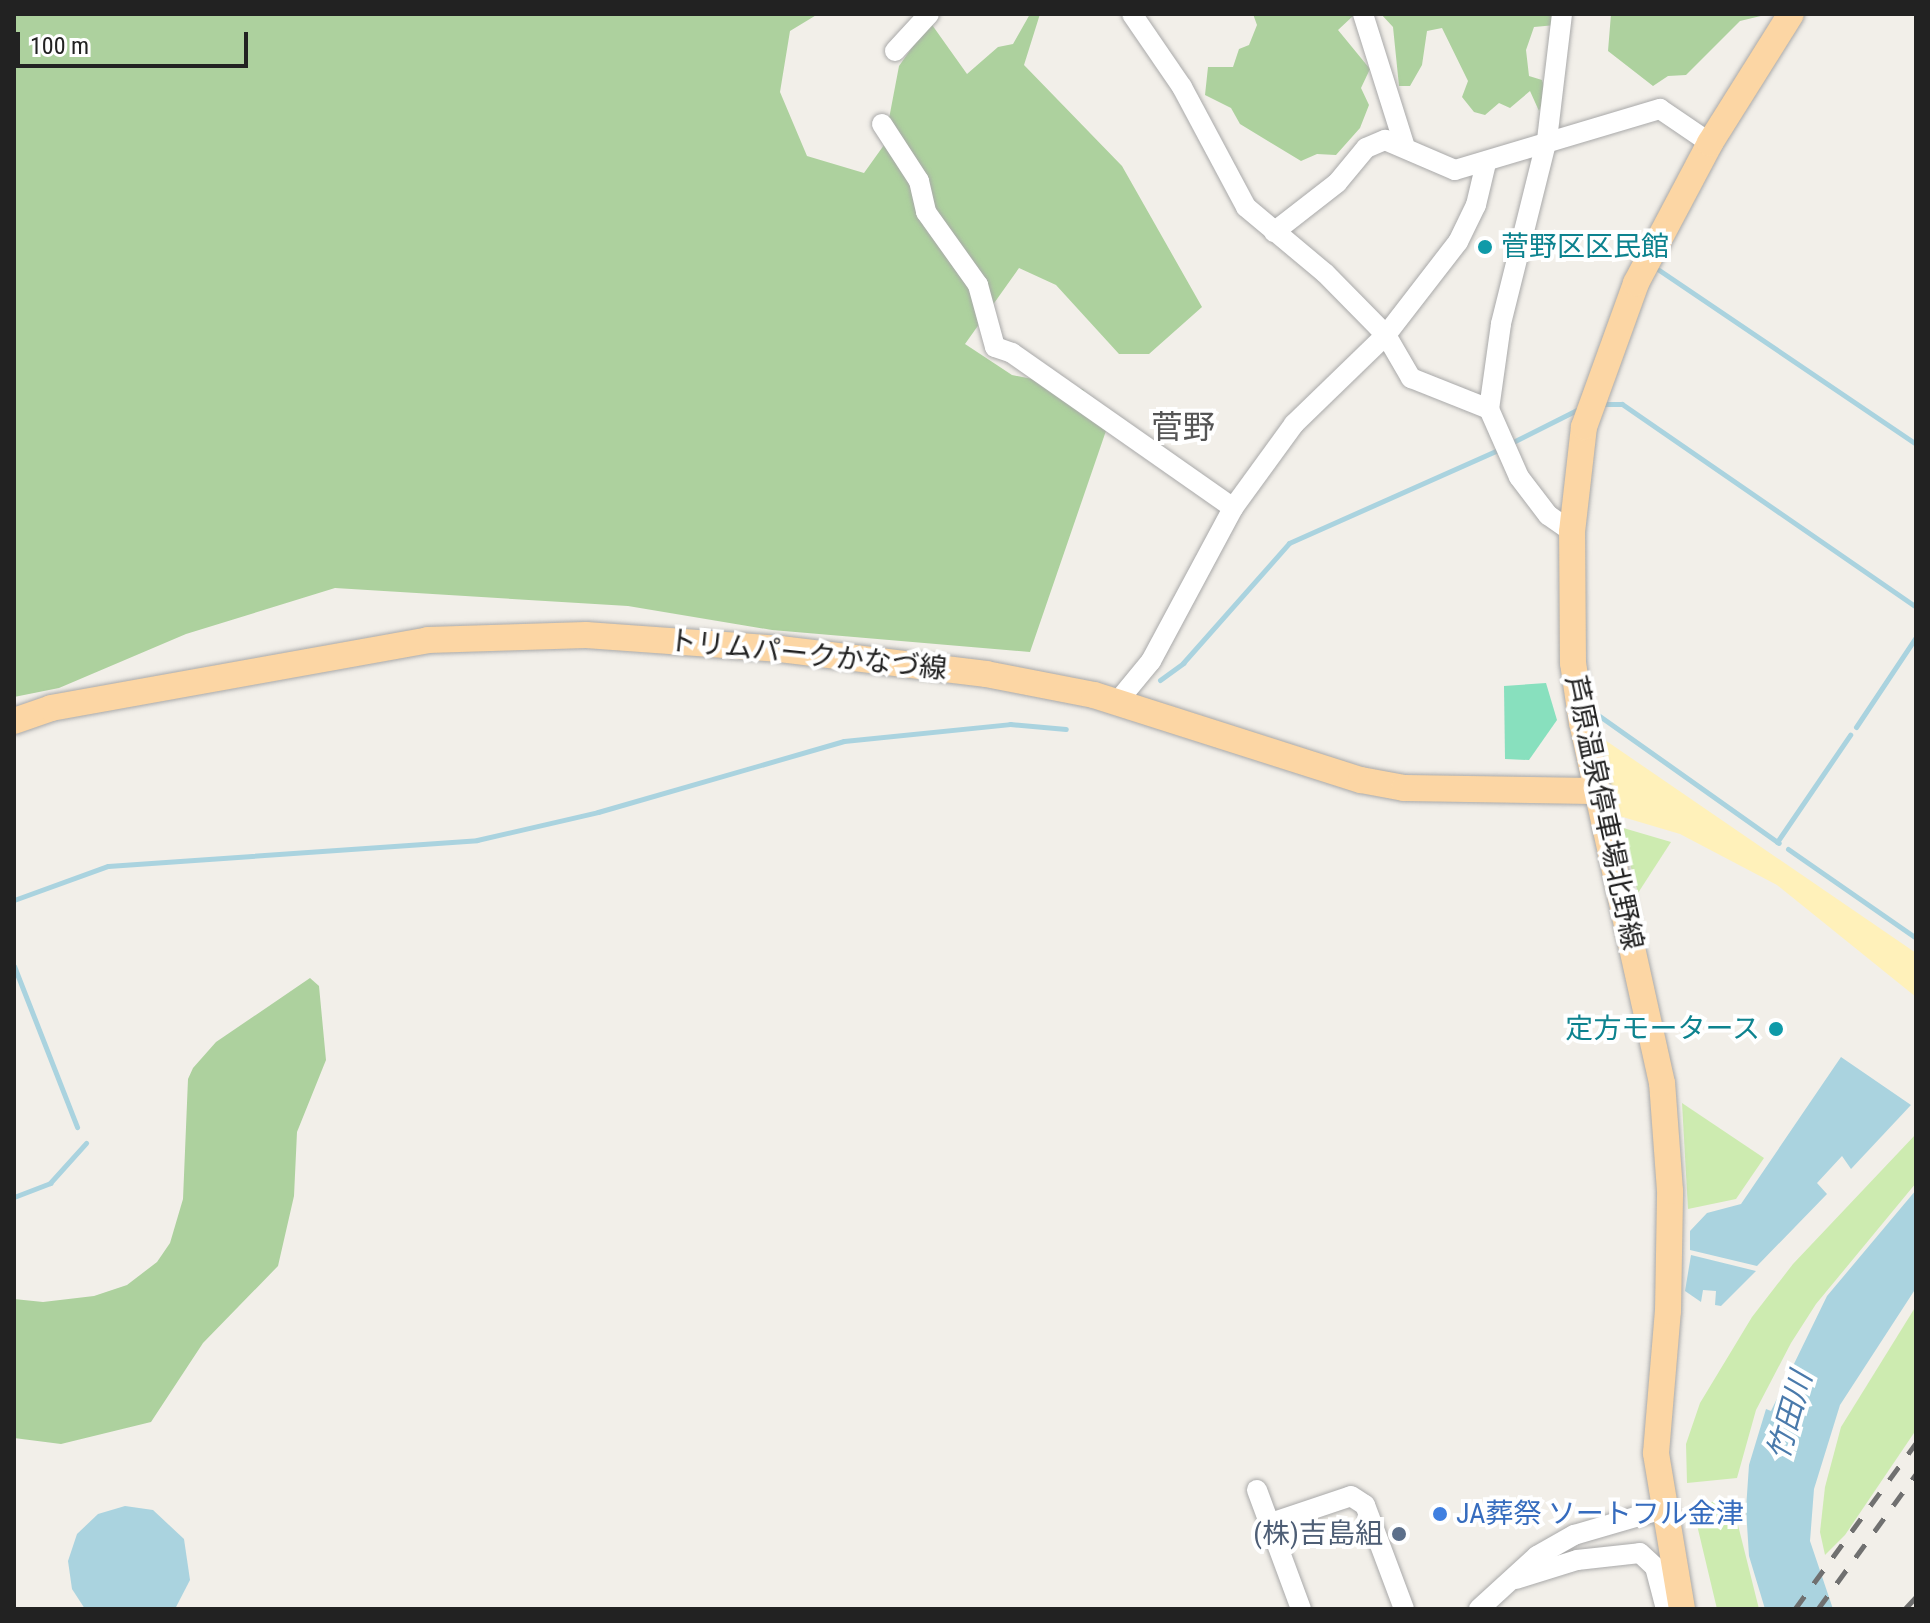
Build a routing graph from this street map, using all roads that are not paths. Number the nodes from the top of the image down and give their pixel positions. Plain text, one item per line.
1 (929, 14) edge
2 (1132, 14) edge
3 (1363, 14) edge
4 (1562, 14) edge
5 (1791, 14) edge
6 (895, 51) dead end
7 (882, 124) dead end
8 (1547, 139) junction
9 (1710, 143) junction
10 (1404, 144) junction
11 (1486, 163) junction
12 (1274, 232) junction
13 (1386, 335) junction
14 (1489, 409) junction
15 (1233, 508) junction
16 (1572, 532) junction
17 (1118, 701) junction
18 (14, 721) edge
19 (1594, 791) junction
20 (1257, 1490) dead end
21 (1663, 1509) junction
22 (1271, 1523) junction
23 (1508, 1581) junction
24 (1301, 1609) edge
25 (1404, 1609) edge
26 (1479, 1609) edge
27 (1666, 1609) edge
28 (1682, 1609) edge

1 - 6 street
2 - 12 street
3 - 10 street
4 - 8 street
5 - 9 main road, 芦原温泉停車場北野線
7 - 15 street
8 - 9 street
8 - 11 street
8 - 14 street
9 - 16 main road, 芦原温泉停車場北野線
10 - 11 street
10 - 12 street
11 - 13 street
12 - 13 street
13 - 14 street
13 - 15 street
14 - 16 street
15 - 17 street
16 - 19 main road, 芦原温泉停車場北野線
17 - 18 main road, トリムパークかなづ線
17 - 19 main road, トリムパークかなづ線
19 - 21 main road, 芦原温泉停車場北野線
20 - 22 street
21 - 23 street
21 - 28 main road, 芦原温泉停車場北野線
22 - 24 street
22 - 25 street
23 - 26 street
23 - 27 street

